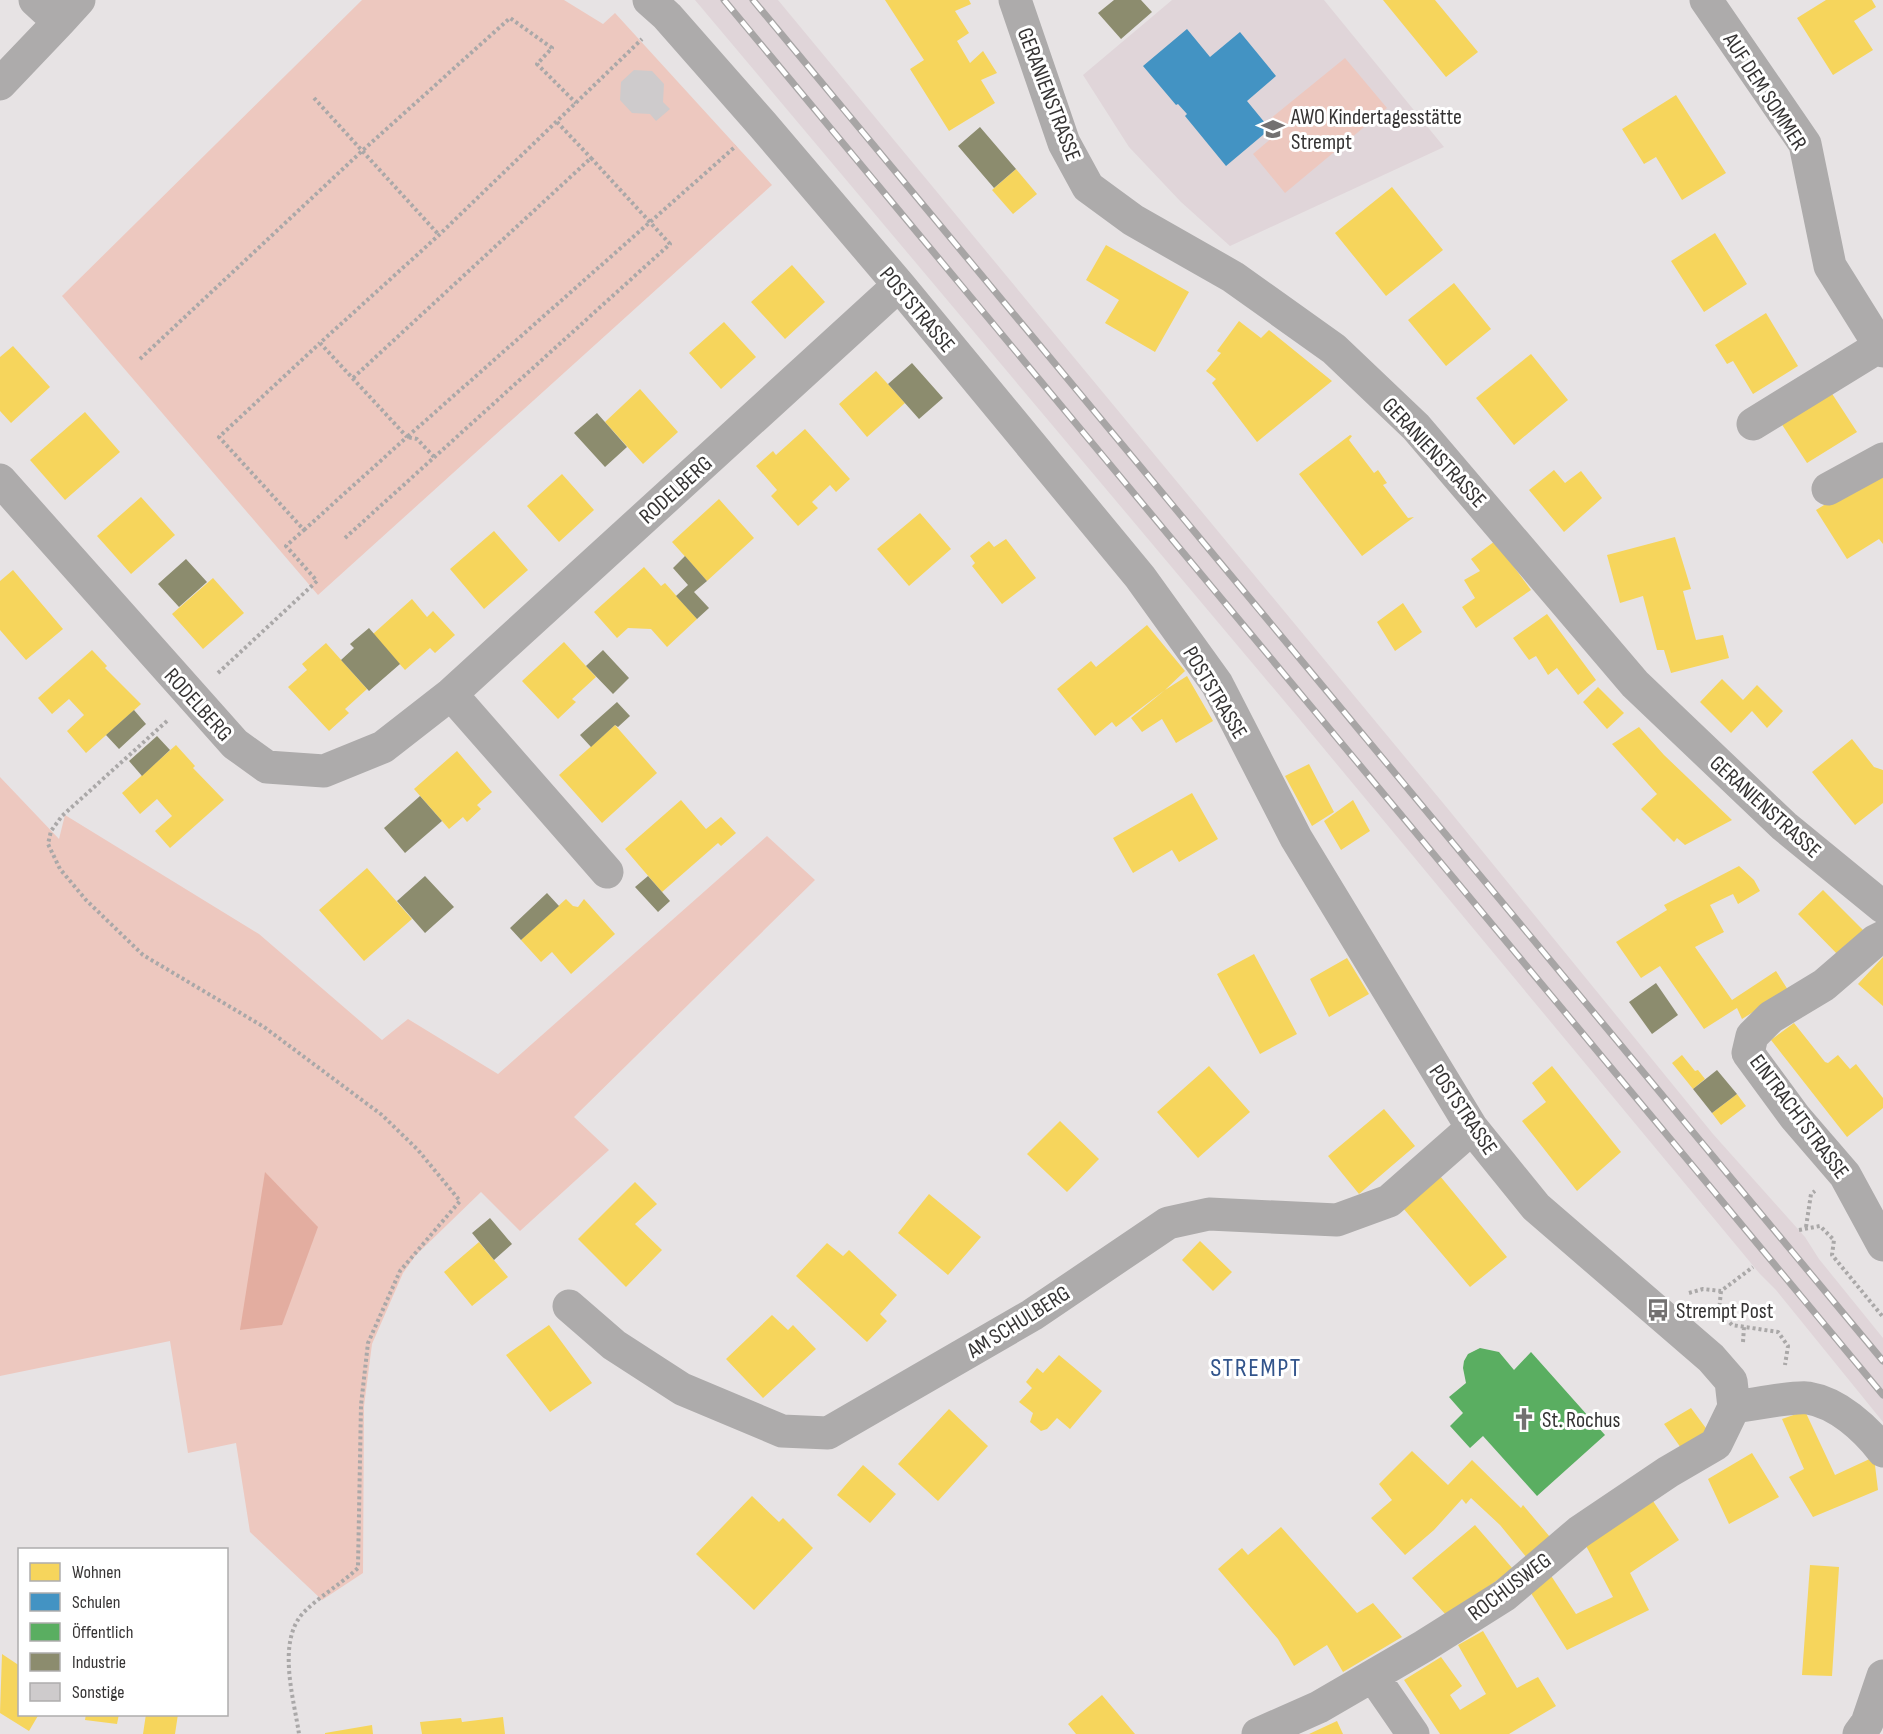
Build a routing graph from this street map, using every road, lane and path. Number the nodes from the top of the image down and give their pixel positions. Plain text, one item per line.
1 (35, 0) edge
2 (1015, 0) edge
3 (1706, 0) edge
4 (658, 8) edge
5 (69, 11) edge
6 (0, 84) edge
7 (314, 98) dead end
8 (576, 103) junction
9 (557, 122) junction
10 (762, 124) junction
11 (362, 151) junction
12 (591, 158) junction
13 (649, 222) junction
14 (439, 235) junction
15 (899, 285) junction
16 (320, 343) junction
17 (1882, 349) edge
18 (140, 359) dead end
19 (353, 378) junction
20 (1753, 424) dead end
21 (407, 437) junction
22 (434, 458) junction
23 (1883, 459) edge
24 (0, 480) edge
25 (1828, 489) dead end
26 (304, 530) junction
27 (345, 538) dead end
28 (451, 694) junction
29 (193, 697) junction
30 (608, 872) dead end
31 (1883, 907) edge
32 (1883, 937) edge
33 (1472, 1128) junction
34 (1811, 1194) dead end
35 (1806, 1227) junction
36 (1799, 1230) dead end
37 (1883, 1245) edge
38 (1753, 1267) dead end
39 (1692, 1290) dead end
40 (1721, 1291) junction
41 (569, 1306) dead end
42 (1883, 1317) edge
43 (1744, 1327) junction
44 (1743, 1336) dead end
45 (1778, 1372) dead end
46 (1734, 1407) junction
47 (1883, 1451) edge
48 (1373, 1676) junction
49 (1883, 1676) edge
50 (299, 1734) edge
51 (1258, 1734) edge
52 (1413, 1734) edge
53 (1859, 1734) edge

1 - 5 street
2 - 31 street, GERANIENSTRASSE
3 - 17 street, AUF DEM SOMMER
4 - 8 path
4 - 10 street, POSTSTRASSE
5 - 6 street
7 - 11 path
8 - 9 path
8 - 11 path
9 - 12 path
9 - 14 path
10 - 13 path
10 - 15 street, POSTSTRASSE
11 - 14 path
11 - 18 path
12 - 13 path
12 - 19 path
13 - 21 path
13 - 22 path
14 - 16 path
15 - 28 street, RODELBERG
15 - 33 street, POSTSTRASSE
16 - 19 path
16 - 26 path
17 - 20 street
19 - 21 path
21 - 22 path
21 - 26 path
22 - 27 path
23 - 25 street
24 - 29 street, RODELBERG
26 - 29 path
28 - 29 street, RODELBERG
28 - 30 street
29 - 50 path
32 - 37 street, EINTRACHTSTRASSE
33 - 41 street, AM SCHULBERG
33 - 46 street, POSTSTRASSE
34 - 35 path
35 - 36 path
35 - 42 path
38 - 40 path
39 - 40 path
40 - 43 path
43 - 44 path
43 - 45 path
46 - 47 street
46 - 48 street, ROCHUSWEG
48 - 51 street, ROCHUSWEG
48 - 52 street
49 - 53 street

